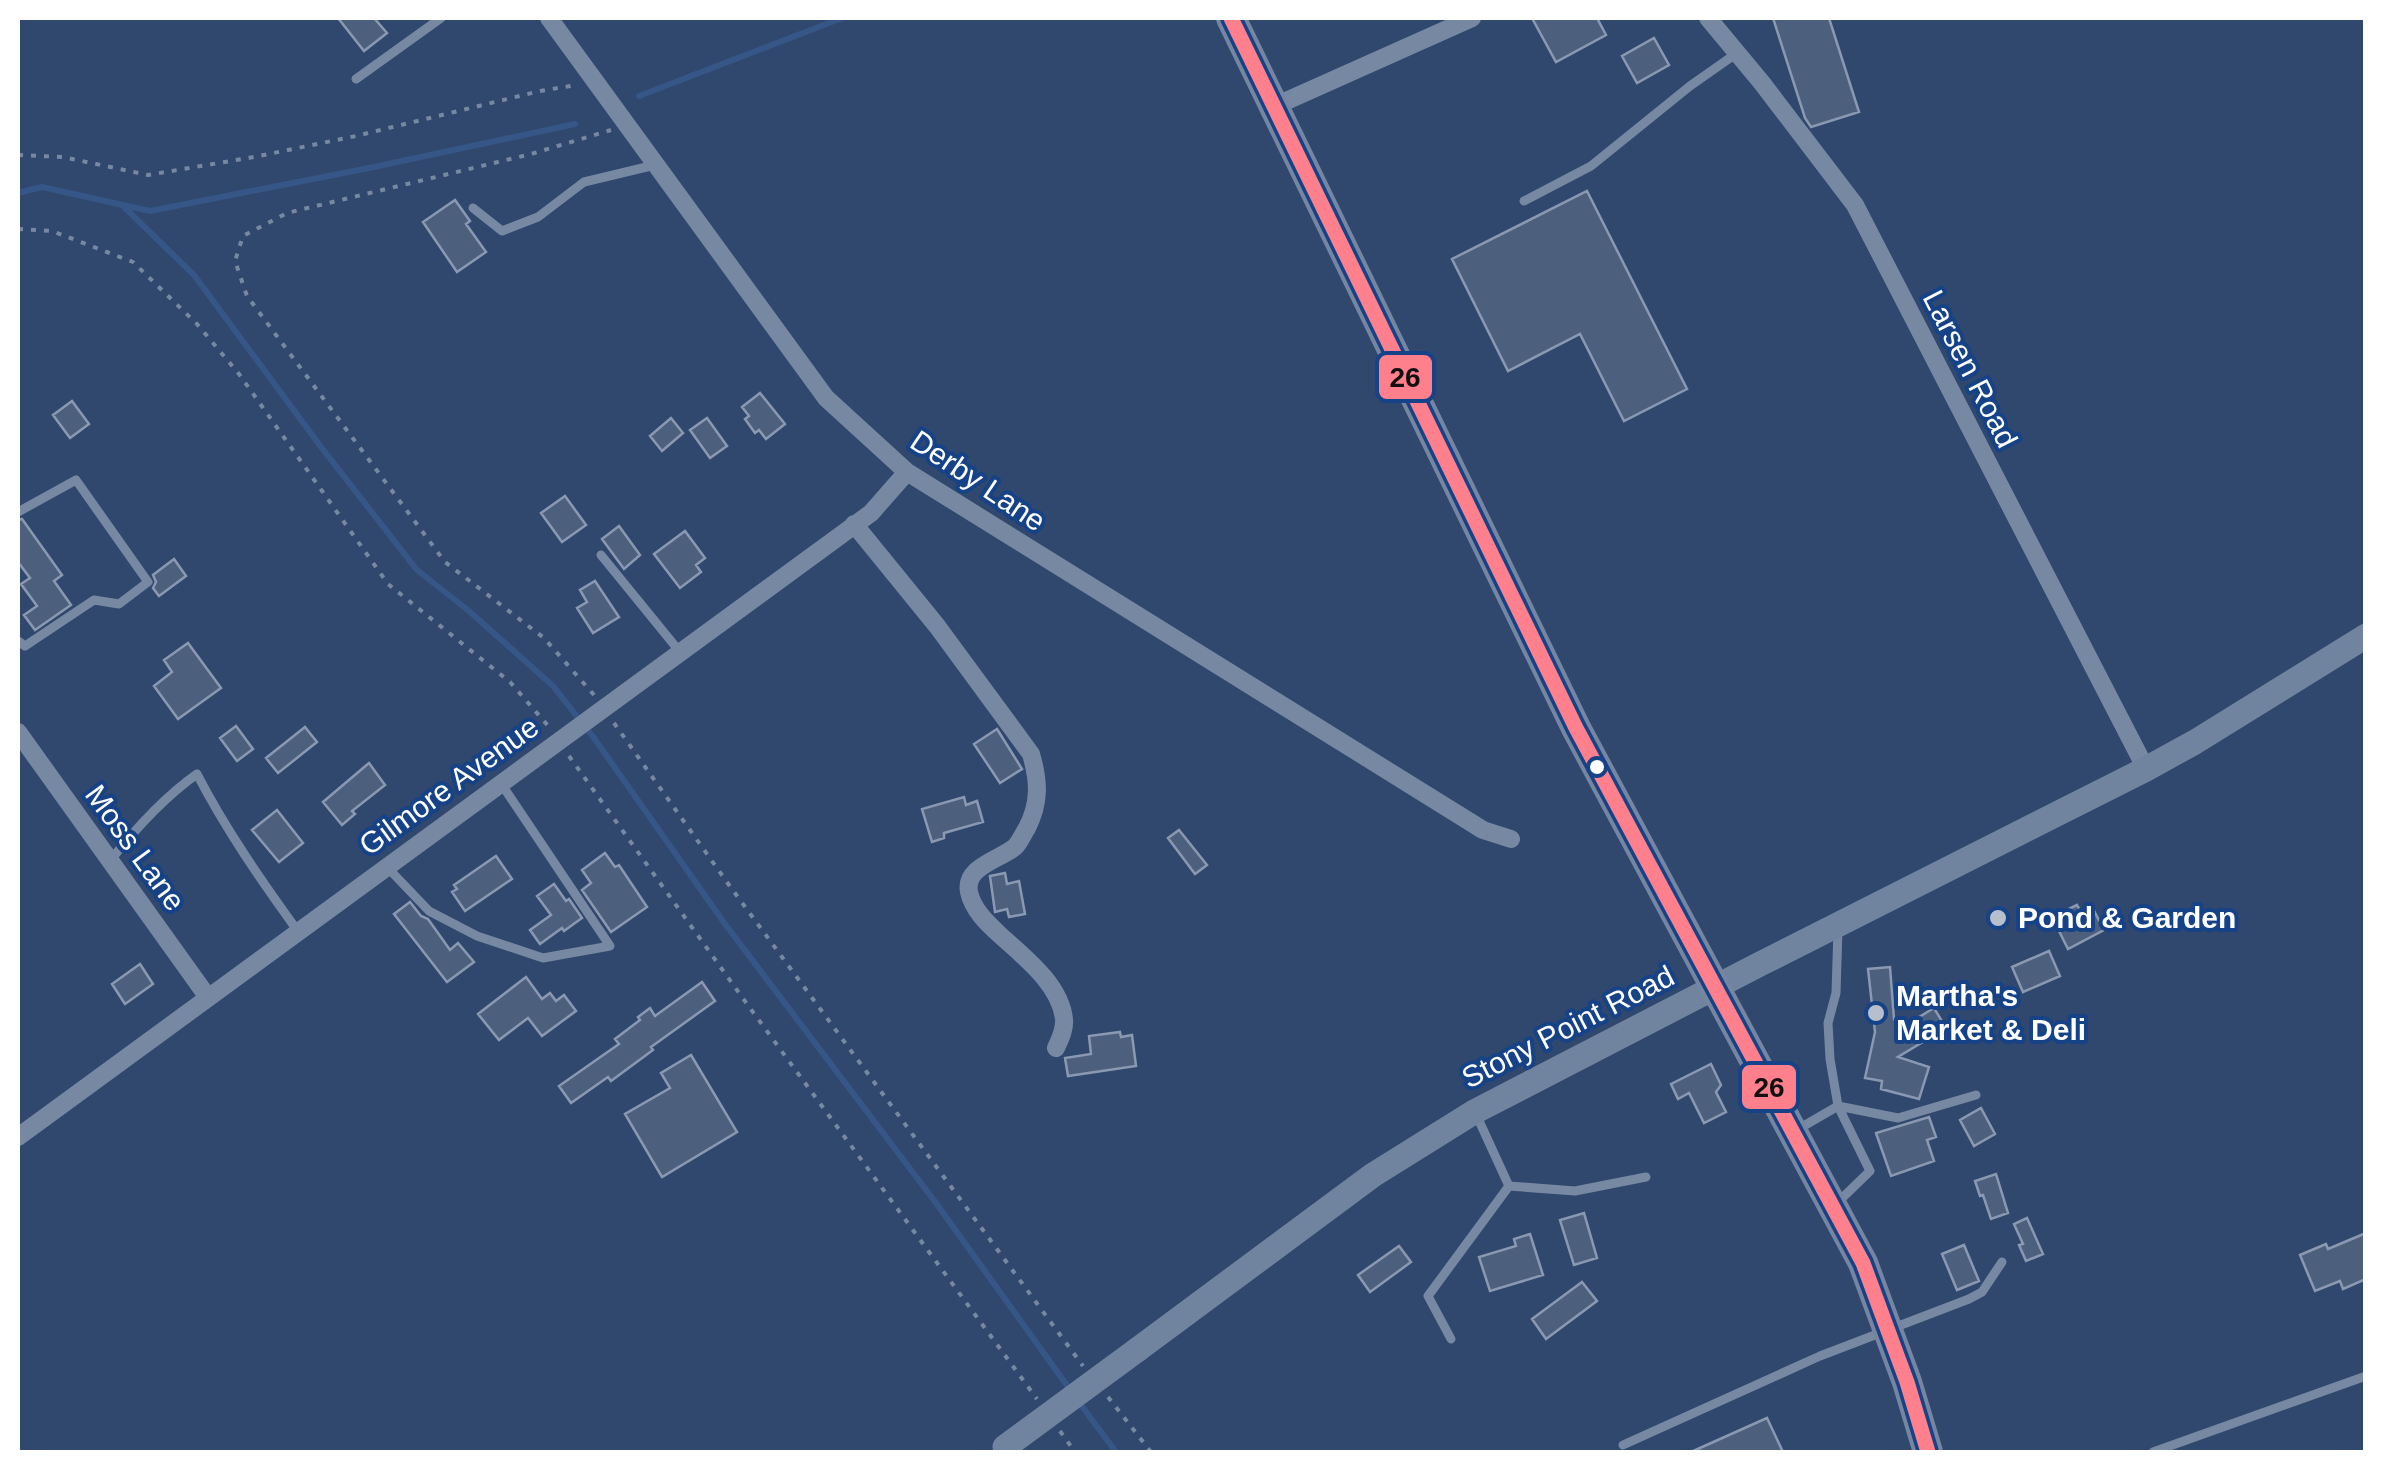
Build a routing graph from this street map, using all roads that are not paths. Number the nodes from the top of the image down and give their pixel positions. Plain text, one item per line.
1 (441, 18) edge
2 (548, 18) edge
3 (1232, 18) edge
4 (1472, 18) edge
5 (1708, 18) edge
6 (1737, 53) junction
7 (356, 80) dead end
8 (1275, 106) junction
9 (655, 165) junction
10 (1524, 201) dead end
11 (473, 208) dead end
12 (906, 472) junction
13 (18, 512) edge
14 (854, 524) junction
15 (601, 555) dead end
16 (2366, 636) edge
17 (18, 640) edge
18 (680, 652) junction
19 (18, 732) edge
20 (2146, 769) junction
21 (500, 782) junction
22 (1511, 840) dead end
23 (110, 860) junction
24 (386, 866) junction
25 (1838, 925) junction
26 (297, 930) junction
27 (1715, 987) junction
28 (207, 996) junction
29 (1056, 1048) dead end
30 (1976, 1095) dead end
31 (1838, 1106) junction
32 (1474, 1112) junction
33 (1793, 1132) junction
34 (18, 1137) edge
35 (1646, 1177) dead end
36 (1510, 1186) junction
37 (1834, 1207) junction
38 (2002, 1262) dead end
39 (1888, 1330) junction
40 (1450, 1339) dead end
41 (2366, 1376) edge
42 (1623, 1445) dead end
43 (1001, 1450) edge
44 (1928, 1452) edge
45 (2154, 1452) edge

1 - 7 lane
2 - 9 street, Derby Lane
3 - 8 main road
4 - 8 street
5 - 6 street, Larsen Road
6 - 10 lane
6 - 20 street, Larsen Road
8 - 27 main road
9 - 11 lane
9 - 12 street, Derby Lane
12 - 14 street, Gilmore Avenue
12 - 22 street, Derby Lane
13 - 17 lane
14 - 18 street, Gilmore Avenue
14 - 29 street
15 - 18 lane
16 - 20 main road, Stony Point Road
18 - 21 street, Gilmore Avenue
19 - 23 street, Moss Lane
20 - 25 main road, Stony Point Road
21 - 24 street, Gilmore Avenue
21 - 24 lane
23 - 26 lane
23 - 28 street, Moss Lane
24 - 26 street, Gilmore Avenue
25 - 27 main road, Stony Point Road
25 - 31 lane
26 - 28 street, Gilmore Avenue
27 - 32 main road, Stony Point Road
27 - 33 main road
28 - 34 street, Gilmore Avenue
30 - 31 lane
31 - 33 lane
31 - 37 lane
32 - 36 lane
32 - 43 main road, Stony Point Road, bridge
33 - 37 main road
35 - 36 lane
36 - 40 lane
37 - 39 main road
38 - 39 lane
39 - 42 lane
39 - 44 main road
41 - 45 lane

